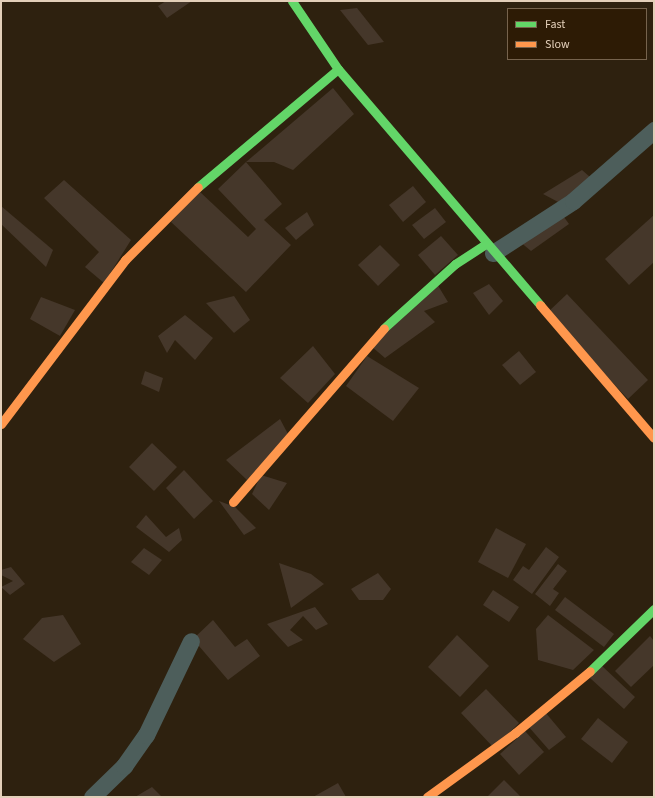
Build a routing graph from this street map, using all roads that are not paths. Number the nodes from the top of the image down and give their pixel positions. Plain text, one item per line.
1 (292, 1) edge
2 (338, 69) junction
3 (654, 130) edge
4 (490, 249) junction
5 (1, 424) edge
6 (654, 438) edge
7 (233, 502) dead end
8 (654, 609) edge
9 (191, 641) dead end
10 (92, 797) edge
11 (427, 797) edge

1 - 2 street
2 - 4 street
2 - 5 street
3 - 4 street
4 - 6 street
4 - 7 street
8 - 11 street
9 - 10 street

